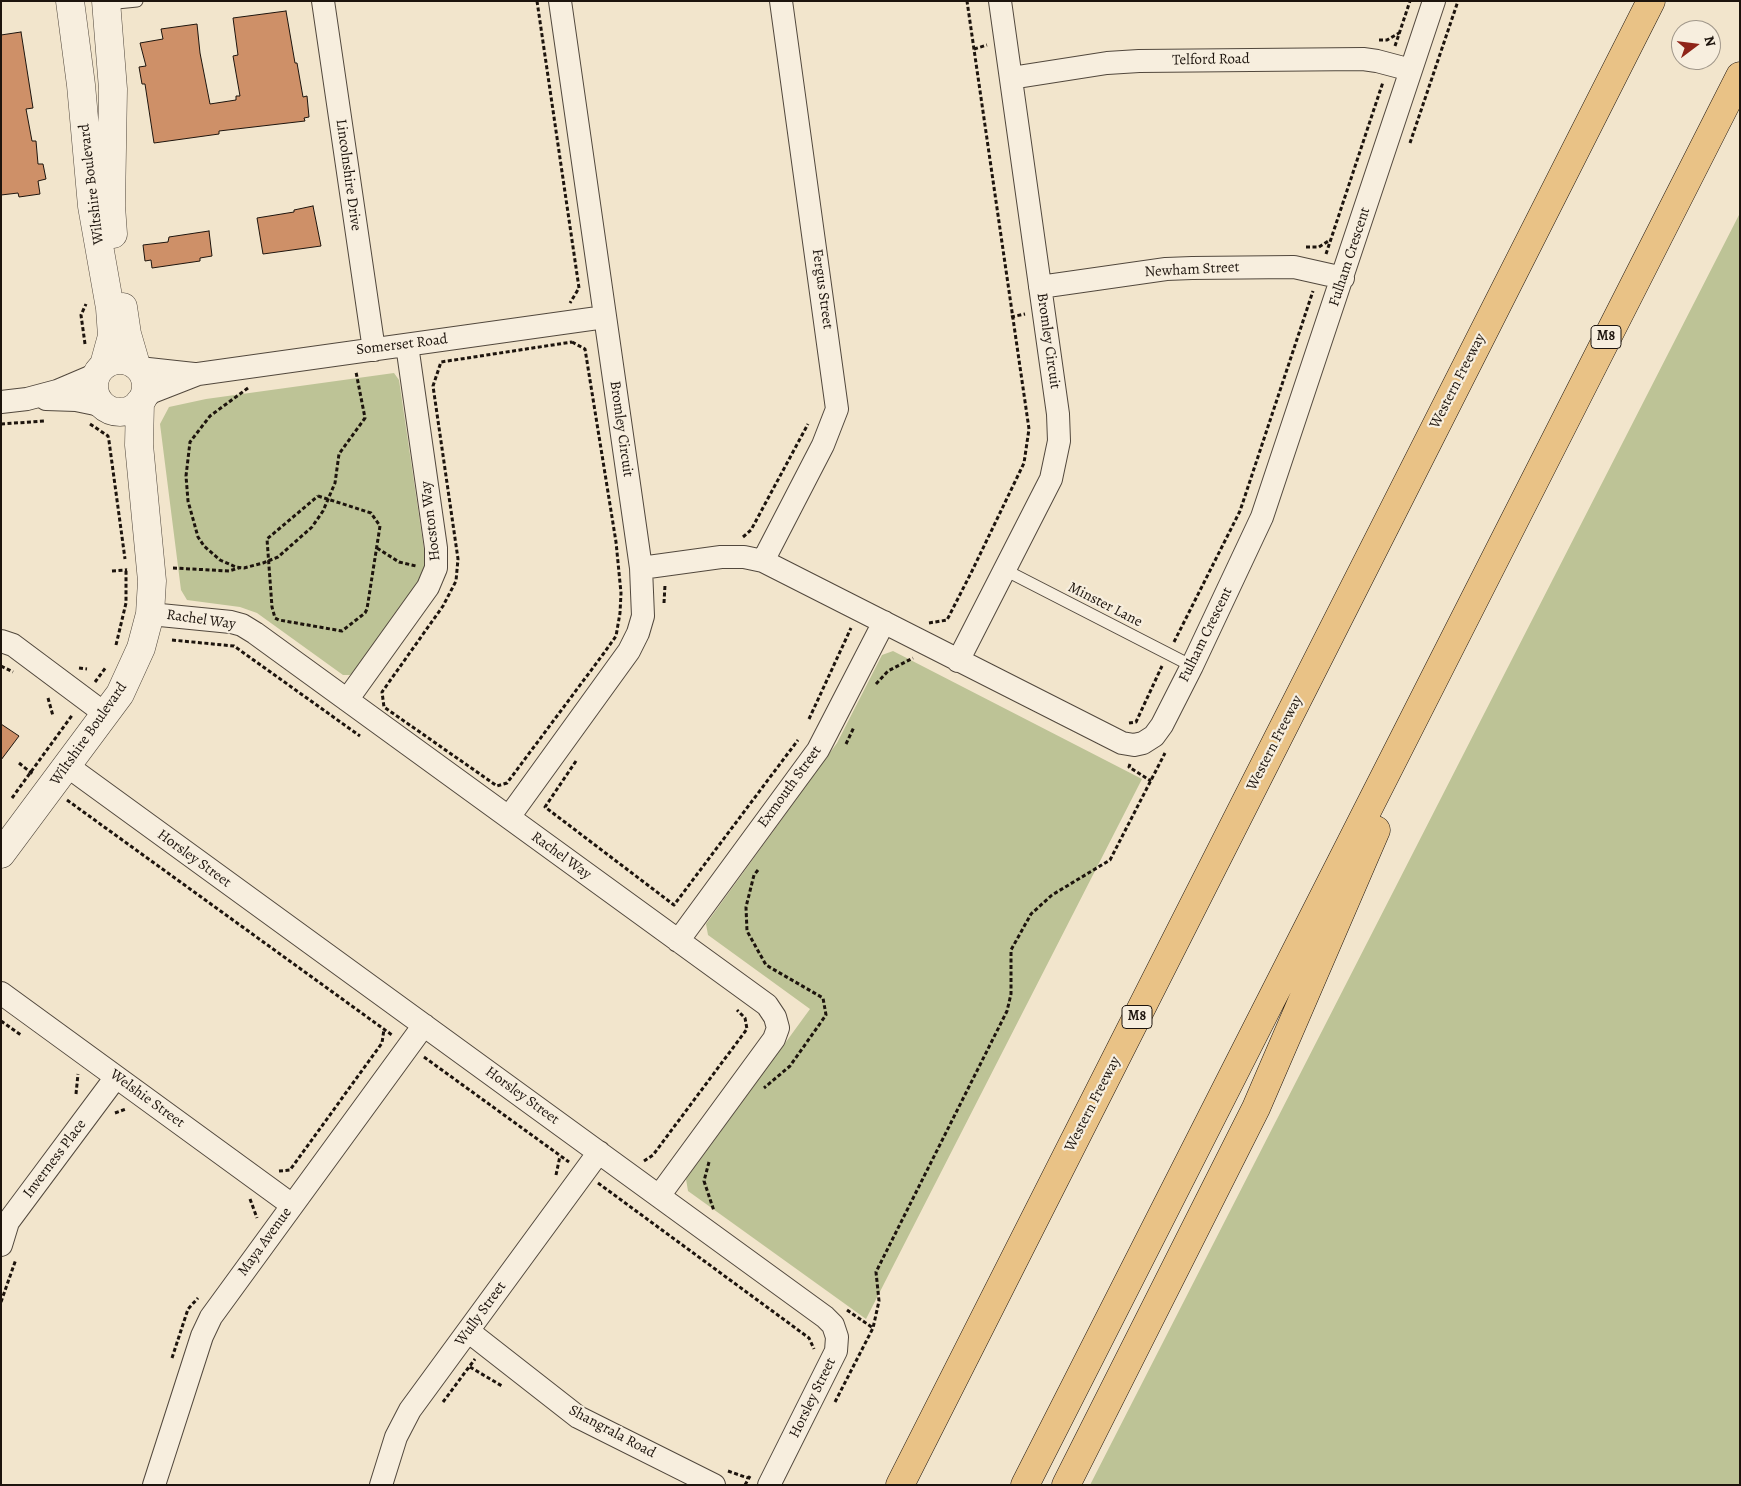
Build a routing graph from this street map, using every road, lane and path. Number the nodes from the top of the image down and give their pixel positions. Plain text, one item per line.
1 (70, 1) edge
2 (137, 1) edge
3 (323, 1) edge
4 (537, 1) edge
5 (560, 1) edge
6 (781, 1) edge
7 (967, 1) edge
8 (1000, 1) edge
9 (1410, 1) edge
10 (1434, 1) edge
11 (1639, 1) edge
12 (1651, 1) edge
13 (107, 3) edge
14 (1389, 63) junction
15 (1412, 70) junction
16 (1740, 76) edge
17 (1011, 78) junction
18 (1567, 164) junction
19 (1320, 272) junction
20 (1343, 278) junction
21 (1040, 287) junction
22 (1308, 293) dead end
23 (1311, 298) junction
24 (560, 304) dead end
25 (1333, 308) junction
26 (1043, 311) junction
27 (605, 317) junction
28 (1011, 317) junction
29 (407, 345) junction
30 (374, 350) junction
31 (441, 362) joint
32 (137, 366) junction
33 (101, 370) junction
34 (356, 372) dead end
35 (198, 374) junction
36 (248, 388) dead end
37 (27, 399) junction
38 (142, 401) junction
39 (1, 402) edge
40 (103, 414) junction
41 (54, 420) dead end
42 (809, 422) dead end
43 (1, 424) edge
44 (141, 482) junction
45 (329, 498) junction
46 (377, 548) junction
47 (766, 554) junction
48 (268, 561) junction
49 (240, 567) junction
50 (436, 568) junction
51 (139, 570) junction
52 (1005, 570) junction
53 (112, 571) dead end
54 (655, 573) junction
55 (674, 584) dead end
56 (1475, 599) junction
57 (664, 609) dead end
58 (150, 614) junction
59 (920, 618) dead end
60 (842, 624) dead end
61 (851, 628) junction
62 (880, 631) junction
63 (172, 640) dead end
64 (1, 641) edge
65 (921, 645) junction
66 (114, 649) dead end
67 (1168, 654) junction
68 (110, 658) dead end
69 (958, 660) junction
70 (1, 666) edge
71 (1192, 666) junction
72 (19, 676) dead end
73 (872, 689) dead end
74 (42, 694) dead end
75 (347, 700) junction
76 (94, 706) junction
77 (53, 716) dead end
78 (857, 722) dead end
79 (1123, 724) dead end
80 (806, 725) dead end
81 (802, 734) dead end
82 (364, 740) dead end
83 (844, 746) dead end
84 (578, 759) dead end
85 (19, 763) dead end
86 (1120, 763) dead end
87 (66, 766) junction
88 (1129, 767) dead end
89 (41, 780) junction
90 (11, 799) dead end
91 (509, 817) junction
92 (1, 854) edge
93 (760, 866) dead end
94 (678, 941) junction
95 (1, 993) edge
96 (733, 1006) dead end
97 (1, 1021) edge
98 (424, 1025) junction
99 (384, 1029) junction
100 (25, 1038) dead end
101 (408, 1046) junction
102 (72, 1070) dead end
103 (116, 1077) junction
104 (763, 1089) dead end
105 (72, 1100) dead end
106 (126, 1110) dead end
107 (109, 1114) dead end
108 (711, 1156) dead end
109 (608, 1159) junction
110 (642, 1162) dead end
111 (276, 1171) dead end
112 (593, 1180) junction
113 (595, 1194) dead end
114 (659, 1196) junction
115 (292, 1205) junction
116 (722, 1218) dead end
117 (9, 1251) edge
118 (1, 1302) edge
119 (841, 1305) dead end
120 (873, 1328) dead end
121 (477, 1338) junction
122 (816, 1352) dead end
123 (440, 1406) dead end
124 (753, 1470) dead end
125 (718, 1477) edge
126 (759, 1481) edge
127 (154, 1485) edge
128 (381, 1485) edge
129 (745, 1485) edge
130 (900, 1485) edge
131 (1025, 1485) edge
132 (1066, 1485) edge

1 - 33 street, Wiltshire Boulevard
2 - 13 lane
3 - 30 street, Lincolnshire Drive
4 - 24 path
5 - 27 street, Bromley Circuit
6 - 47 street, Fergus Street
7 - 28 path
8 - 17 street, Bromley Circuit
9 - 14 path
10 - 15 street, Fulham Crescent
11 - 18 highway
12 - 18 highway, Western Freeway / M8
13 - 32 street, Wiltshire Boulevard
14 - 15 street, Telford Road
14 - 17 street, Telford Road
14 - 19 path
15 - 20 street, Fulham Crescent
16 - 56 highway, M8
17 - 21 street, Bromley Circuit
18 - 130 highway, Western Freeway / M8
19 - 20 street, Newham Street
19 - 21 street, Newham Street
19 - 23 path
20 - 25 street, Fulham Crescent
21 - 26 street, Bromley Circuit
22 - 23 path
23 - 25 path
23 - 67 path
25 - 71 street, Fulham Crescent
26 - 28 path
26 - 52 street, Bromley Circuit
27 - 29 street, Somerset Road
27 - 54 street, Bromley Circuit
28 - 65 path
29 - 30 street, Somerset Road
29 - 50 street, Hocston Way
30 - 35 street, Somerset Road
31 - 31 path
32 - 33 street
32 - 35 street, Somerset Road
32 - 38 street
33 - 37 street
33 - 40 street
34 - 45 path
35 - 38 street, Somerset Road
36 - 49 path
37 - 39 street
37 - 40 street
38 - 40 street
38 - 44 street, Wiltshire Boulevard
40 - 44 street, Wiltshire Boulevard
40 - 51 path
41 - 43 path
42 - 47 path
44 - 51 street, Wiltshire Boulevard
45 - 46 path
45 - 48 path
45 - 48 path
46 - 48 path
46 - 50 path
47 - 54 street, Fulham Crescent
47 - 62 street, Fulham Crescent
48 - 49 path
49 - 51 path
50 - 75 street, Hocston Way
51 - 53 path
51 - 58 street, Wiltshire Boulevard
51 - 66 path
52 - 67 lane, Minster Lane
52 - 69 street, Bromley Circuit
54 - 55 path
54 - 57 path
54 - 91 street, Bromley Circuit
56 - 131 highway, M8
56 - 132 highway
58 - 75 street, Rachel Way
58 - 76 street, Wiltshire Boulevard
59 - 65 path
60 - 61 path
61 - 62 path
61 - 80 path
62 - 65 street, Fulham Crescent
62 - 94 street, Exmouth Street
63 - 82 path
64 - 76 street
65 - 69 street, Fulham Crescent
65 - 73 path
67 - 71 lane, Minster Lane
67 - 79 path
68 - 76 path
69 - 71 street, Fulham Crescent
70 - 72 path
74 - 77 path
75 - 91 street, Rachel Way
76 - 87 street, Wiltshire Boulevard
76 - 89 path
78 - 83 path
81 - 84 path
85 - 89 path
86 - 88 path
87 - 89 street, Wiltshire Boulevard
87 - 98 street, Horsley Street
89 - 90 path
89 - 92 street, Wiltshire Boulevard
89 - 99 path
91 - 94 street, Rachel Way
93 - 104 path
94 - 114 street, Rachel Way
95 - 103 street, Welshie Street
96 - 110 path
97 - 100 path
98 - 101 street, Maya Avenue
98 - 109 street, Horsley Street
99 - 101 path
99 - 111 path
101 - 112 path
101 - 115 street, Maya Avenue
102 - 105 path
103 - 115 street, Welshie Street
103 - 117 street, Inverness Place
106 - 107 path
108 - 116 path
109 - 112 street, Wully Street
109 - 112 path
109 - 114 street, Horsley Street
112 - 113 path
112 - 121 street, Wully Street
112 - 122 path
114 - 126 street, Horsley Street
115 - 127 street, Maya Avenue
117 - 118 path
119 - 120 path
121 - 123 path
121 - 125 street, Shangrala Road
121 - 128 street, Wully Street
124 - 126 path
125 - 126 path
126 - 129 path

